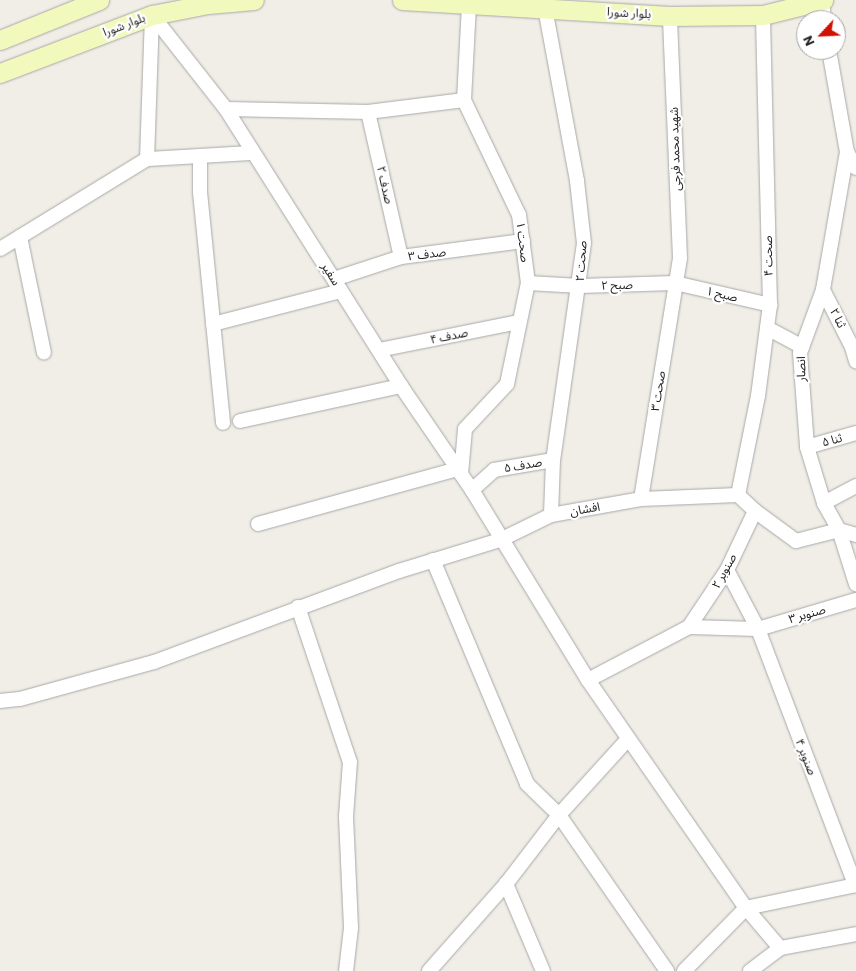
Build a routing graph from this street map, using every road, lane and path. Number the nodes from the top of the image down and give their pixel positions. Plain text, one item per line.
1 (99, 0) edge
2 (254, 0) edge
3 (402, 0) edge
4 (822, 0) edge
5 (470, 1) edge
6 (545, 8) junction
7 (152, 15) junction
8 (763, 15) junction
9 (670, 16) junction
10 (0, 40) edge
11 (831, 60) edge
12 (0, 73) edge
13 (464, 100) junction
14 (226, 109) junction
15 (368, 112) junction
16 (847, 152) junction
17 (252, 153) junction
18 (200, 156) junction
19 (147, 159) junction
20 (856, 168) edge
21 (20, 237) junction
22 (523, 242) junction
23 (0, 249) edge
24 (401, 257) junction
25 (528, 283) junction
26 (675, 283) junction
27 (338, 285) junction
28 (580, 286) junction
29 (824, 290) junction
30 (770, 305) junction
31 (519, 322) junction
32 (213, 324) junction
33 (767, 328) junction
34 (802, 347) junction
35 (379, 350) junction
36 (44, 353) dead end
37 (856, 361) edge
38 (401, 386) junction
39 (240, 421) dead end
40 (223, 423) dead end
41 (856, 433) edge
42 (808, 447) junction
43 (552, 460) junction
44 (459, 472) junction
45 (856, 486) edge
46 (472, 490) junction
47 (738, 494) junction
48 (641, 500) junction
49 (824, 503) junction
50 (754, 511) junction
51 (552, 515) junction
52 (258, 524) dead end
53 (839, 530) junction
54 (856, 535) edge
55 (500, 540) junction
56 (433, 560) junction
57 (727, 570) junction
58 (856, 584) edge
59 (856, 600) edge
60 (298, 607) junction
61 (690, 627) junction
62 (758, 629) junction
63 (588, 680) junction
64 (0, 701) edge
65 (628, 739) junction
66 (560, 815) junction
67 (506, 884) junction
68 (855, 885) edge
69 (746, 908) junction
70 (856, 934) edge
71 (780, 948) junction
72 (346, 971) edge
73 (429, 971) edge
74 (543, 971) edge
75 (667, 971) edge
76 (684, 971) edge
77 (750, 971) edge

1 - 10 main road
2 - 7 main road, بلوار شورا
3 - 5 main road, بلوار شورا
4 - 8 main road, بلوار شورا
5 - 6 main road, بلوار شورا
5 - 13 street, صحت ۱
6 - 9 main road, بلوار شورا
6 - 28 street, صحت ۲
7 - 12 main road, بلوار شورا
7 - 14 street, سفیر
7 - 19 street
8 - 9 main road, بلوار شورا
8 - 30 street, صحت ۴
9 - 26 street, شهید محمد فرجی
11 - 16 street
13 - 15 street
13 - 22 street, صحت ۱
14 - 15 street
14 - 17 street, سفیر
15 - 24 street, صدف ۲
16 - 20 street
16 - 29 street, انصار
17 - 18 street
17 - 27 street, سفیر
18 - 19 street
18 - 32 street
19 - 21 street
21 - 23 street
21 - 36 street
22 - 24 street, صدف ۳
22 - 25 street, صحت ۱
24 - 27 street, صدف ۳
25 - 28 street, صبح ۲
25 - 31 street, صحت ۱
26 - 28 street, صبح ۲
26 - 30 street, صبح ۱
26 - 48 street, صحت ۳
27 - 32 street, صدف ۳
27 - 35 street, سفیر
28 - 43 street, صحت ۲
29 - 34 street, انصار
29 - 37 street, ثنا ۲
30 - 33 street, صحت ۴
31 - 35 street, صدف ۴
31 - 44 street, صحت ۱
32 - 40 street
33 - 34 street
33 - 47 street, صحت ۴
34 - 42 street, انصار
35 - 38 street, سفیر
38 - 39 street
38 - 44 street, سفیر
41 - 42 street, ثنا ۵
42 - 49 street, انصار
43 - 46 street, صدف ۵
43 - 51 street, صحت ۲
44 - 46 street, سفیر
44 - 52 street
45 - 49 street
46 - 55 street, سفیر
47 - 48 street, افشان
47 - 50 street
48 - 51 street, افشان
49 - 53 street, انصار
50 - 53 street
50 - 57 street, صنوبر ۲
51 - 55 street, افشان
53 - 54 street
53 - 58 street, انصار
55 - 56 street, افشان
55 - 63 street, سفیر
56 - 60 street, افشان
56 - 66 street
57 - 61 street, صنوبر ۲
57 - 62 street, صنوبر ۴
59 - 62 street, صنوبر ۳
60 - 64 street, افشان
60 - 72 street
61 - 62 street, صنوبر ۳
61 - 63 street
62 - 68 street, صنوبر ۴
63 - 65 street, سفیر
65 - 66 street
65 - 69 street, سفیر
66 - 67 street
66 - 75 street
67 - 73 street
67 - 74 street
68 - 69 street
69 - 71 street, سفیر
69 - 76 street
70 - 71 street
71 - 77 street

